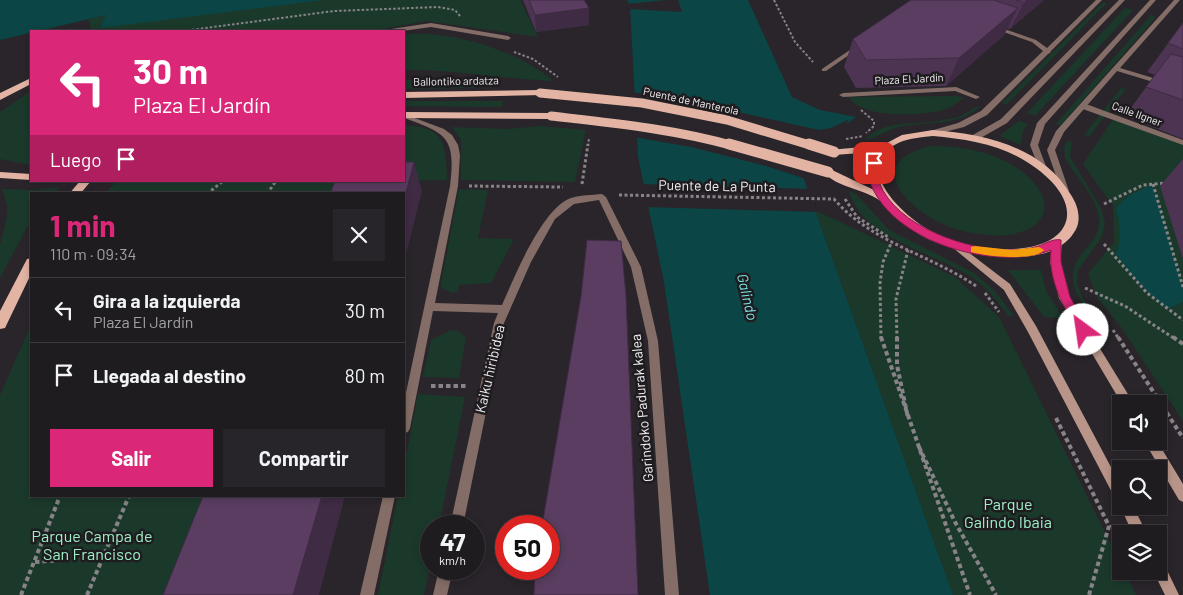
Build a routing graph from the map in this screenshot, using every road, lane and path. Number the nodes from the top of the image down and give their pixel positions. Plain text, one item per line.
1 (774, 0) edge
2 (1099, 0) edge
3 (1122, 0) edge
4 (1153, 0) edge
5 (1177, 0) edge
6 (988, 25) edge
7 (451, 29) junction
8 (191, 30) edge
9 (398, 30) edge
10 (508, 38) dead end
11 (864, 42) edge
12 (1048, 52) junction
13 (1118, 69) junction
14 (824, 70) joint
15 (30, 82) edge
16 (1183, 89) edge
17 (509, 93) joint
18 (405, 95) edge
19 (843, 95) dead end
20 (976, 96) dead end
21 (0, 97) edge
22 (1083, 106) junction
23 (862, 110) dead end
24 (405, 116) edge
25 (405, 116) edge
26 (590, 133) dead end
27 (933, 133) junction
28 (863, 136) dead end
29 (974, 138) junction
30 (1183, 143) edge
31 (884, 148) junction
32 (1043, 169) junction
33 (0, 175) edge
34 (30, 176) edge
35 (85, 182) edge
36 (222, 182) edge
37 (1168, 183) dead end
38 (1153, 184) junction
39 (460, 186) dead end
40 (581, 187) junction
41 (1065, 191) junction
42 (76, 192) edge
43 (210, 192) edge
44 (619, 195) dead end
45 (843, 196) dead end
46 (602, 197) joint
47 (586, 198) junction
48 (884, 199) junction
49 (1104, 204) dead end
50 (892, 242) junction
51 (1057, 243) junction
52 (1104, 244) dead end
53 (955, 245) junction
54 (908, 250) junction
55 (30, 264) edge
56 (1183, 287) edge
57 (1085, 288) dead end
58 (430, 307) junction
59 (506, 309) junction
60 (1002, 315) dead end
61 (1183, 320) edge
62 (0, 324) edge
63 (1113, 330) dead end
64 (1183, 344) edge
65 (430, 386) dead end
66 (468, 386) dead end
67 (1123, 395) edge
68 (1052, 410) dead end
69 (405, 423) edge
70 (911, 431) junction
71 (1183, 438) edge
72 (1155, 450) edge
73 (1112, 481) edge
74 (1183, 496) edge
75 (60, 497) edge
76 (129, 497) edge
77 (389, 497) edge
78 (458, 515) edge
79 (103, 557) junction
80 (35, 562) junction
81 (443, 580) edge
82 (1164, 580) edge
83 (21, 595) edge
84 (87, 595) edge
85 (367, 595) edge
86 (440, 595) edge
87 (672, 595) edge
88 (970, 595) edge
89 (996, 595) edge
90 (1089, 595) edge
91 (1172, 595) edge

1 - 14 path
2 - 12 street
3 - 29 street
4 - 32 street
5 - 13 street
6 - 12 street
7 - 8 path
7 - 9 street
7 - 10 street
11 - 14 street
12 - 27 street
13 - 16 street
13 - 22 street
15 - 21 main road
17 - 18 main road, Ballontiko ardatza
17 - 31 main road, Puente de Manterola, bridge
19 - 20 street, Plaza El Jardín
22 - 30 street, Calle Ilgner
22 - 41 street
23 - 28 path
24 - 48 main road, bridge
25 - 58 street
26 - 40 path
27 - 29 main road
27 - 31 main road
29 - 32 main road
31 - 48 main road
32 - 41 main road
33 - 34 main road
35 - 42 main road
36 - 43 path
37 - 38 path
38 - 49 path
38 - 56 path
39 - 40 path
40 - 47 path
41 - 51 main road
44 - 50 path, Puente de La Punta
45 - 50 path
46 - 47 street, Kaiku hiribidea
46 - 87 street, Garindoko Padurak kalea
47 - 59 street, Kaiku hiribidea
48 - 53 main road
50 - 54 path
50 - 70 path
51 - 53 main road
51 - 67 main road
52 - 61 path
53 - 73 main road
54 - 60 path
54 - 70 path
55 - 62 main road
57 - 64 path
58 - 59 street
58 - 69 street
59 - 78 street, Kaiku hiribidea
63 - 71 path
65 - 66 path
68 - 90 path
70 - 88 path
70 - 89 path
72 - 74 main road
75 - 80 path
76 - 79 path
77 - 85 street
79 - 80 path
79 - 84 path
80 - 83 path
81 - 86 street
82 - 91 main road

